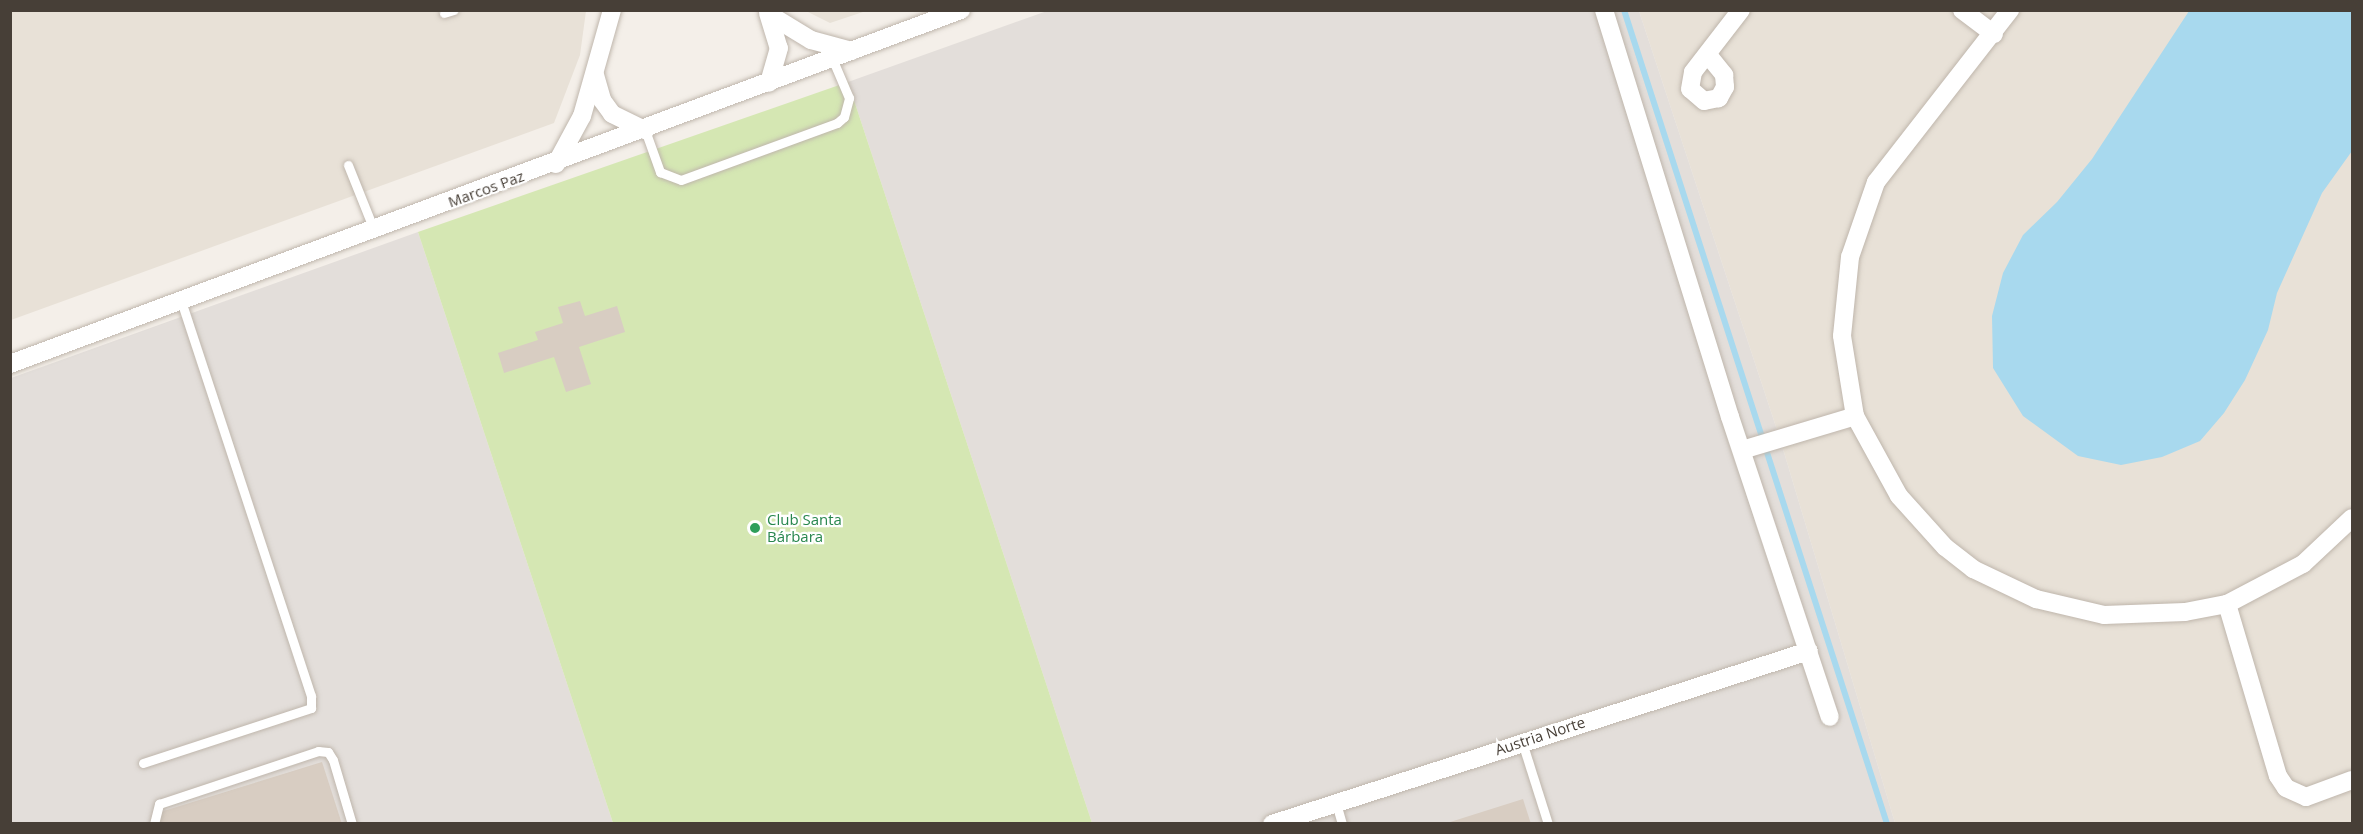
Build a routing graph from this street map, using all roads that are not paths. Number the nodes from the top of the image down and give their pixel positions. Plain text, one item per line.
1 (961, 10) edge
2 (1604, 10) edge
3 (1741, 10) edge
4 (1962, 10) edge
5 (2010, 10) edge
6 (768, 13) edge
7 (614, 14) edge
8 (1994, 34) junction
9 (852, 51) junction
10 (1707, 55) dead end
11 (832, 58) junction
12 (595, 75) junction
13 (769, 82) junction
14 (645, 130) junction
15 (556, 164) junction
16 (348, 165) dead end
17 (374, 230) junction
18 (181, 301) junction
19 (10, 364) edge
20 (1855, 416) junction
21 (1747, 449) junction
22 (2352, 518) edge
23 (2227, 604) junction
24 (1809, 651) junction
25 (1830, 717) dead end
26 (1522, 741) junction
27 (143, 763) dead end
28 (2352, 780) edge
29 (1336, 802) junction
30 (154, 824) edge
31 (352, 824) edge
32 (1272, 824) edge
33 (1342, 824) edge
34 (1548, 824) edge

1 - 9 street, Marcos Paz
2 - 21 street
3 - 10 street
4 - 8 street
5 - 8 street
6 - 9 street
6 - 13 street
7 - 12 street
8 - 20 street
9 - 11 street, Marcos Paz
11 - 13 street, Marcos Paz
11 - 14 lane
12 - 14 street
12 - 15 street
13 - 14 street, Marcos Paz
14 - 15 street, Marcos Paz
15 - 17 street, Marcos Paz
16 - 17 lane
17 - 18 street, Marcos Paz
18 - 19 street, Marcos Paz
18 - 27 lane
20 - 21 street
20 - 23 street
21 - 24 street
22 - 23 street
23 - 28 street
24 - 25 street
24 - 26 street, Austria Norte
26 - 29 street, Austria Norte
26 - 34 lane
29 - 32 street, Austria Norte
29 - 33 lane
30 - 31 lane

